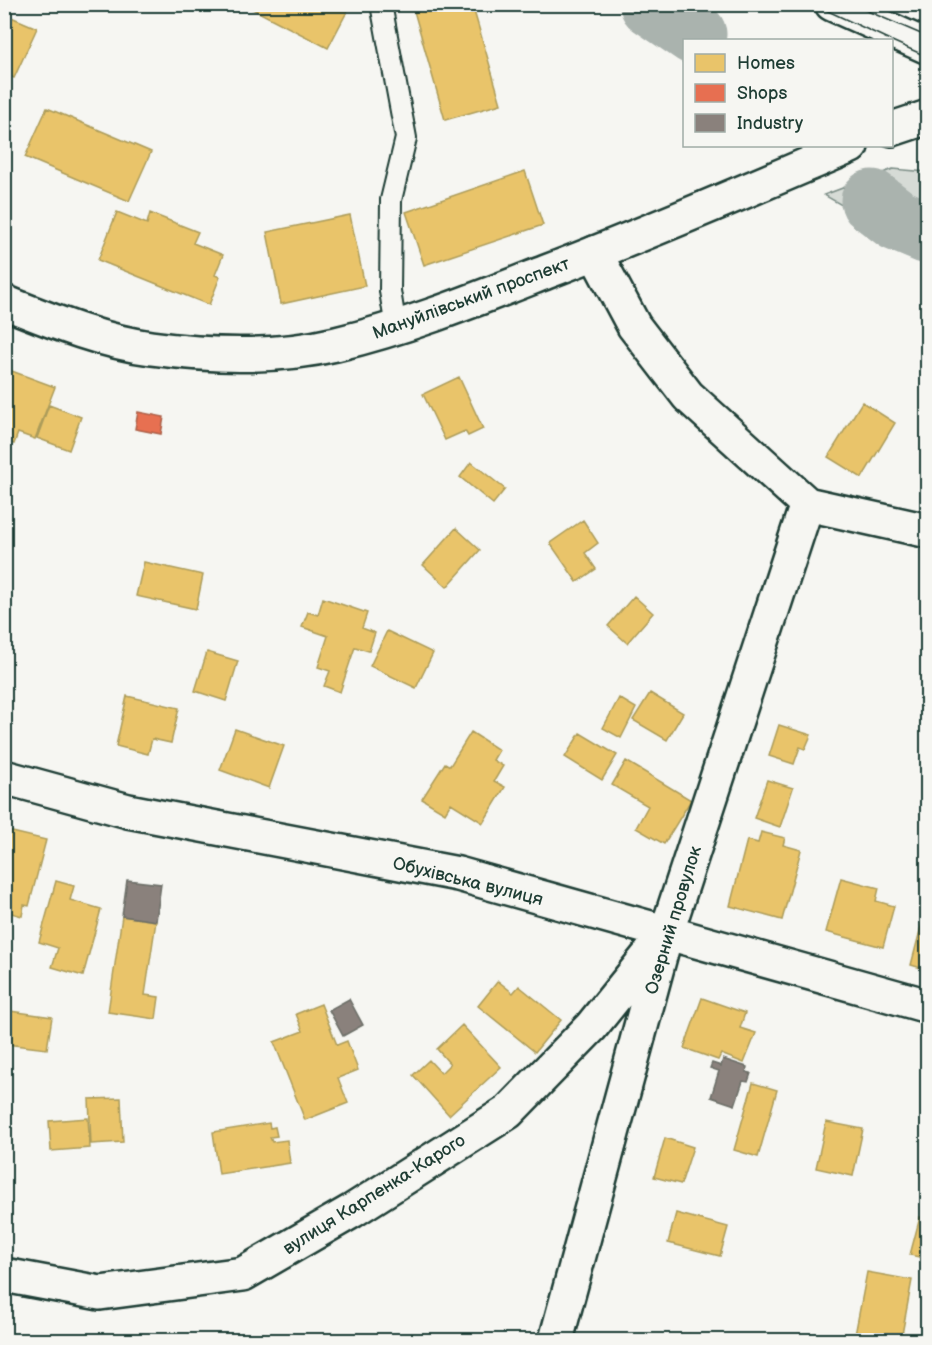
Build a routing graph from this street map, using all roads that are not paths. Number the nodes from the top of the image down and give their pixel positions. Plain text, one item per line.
1 (381, 4) edge
2 (832, 4) edge
3 (927, 47) edge
4 (927, 117) edge
5 (893, 128) edge
6 (893, 135) edge
7 (927, 143) edge
8 (849, 147) edge
9 (595, 253) junction
10 (4, 302) edge
11 (396, 328) junction
12 (807, 504) junction
13 (927, 531) edge
14 (4, 777) edge
15 (666, 934) junction
16 (927, 1006) edge
17 (4, 1275) edge
18 (556, 1341) edge

1 - 11 lane
2 - 3 street
4 - 5 street
6 - 7 street
8 - 9 street, Мануйлівський проспект
9 - 11 street, Мануйлівський проспект
9 - 12 street
10 - 11 street, Мануйлівський проспект
12 - 13 street
12 - 15 street, Озерний провулок
14 - 15 street, Обухівська вулиця
15 - 16 street, Обухівська вулиця
15 - 17 street, вулиця Карпенка-Карого
15 - 18 street, Озерний провулок

